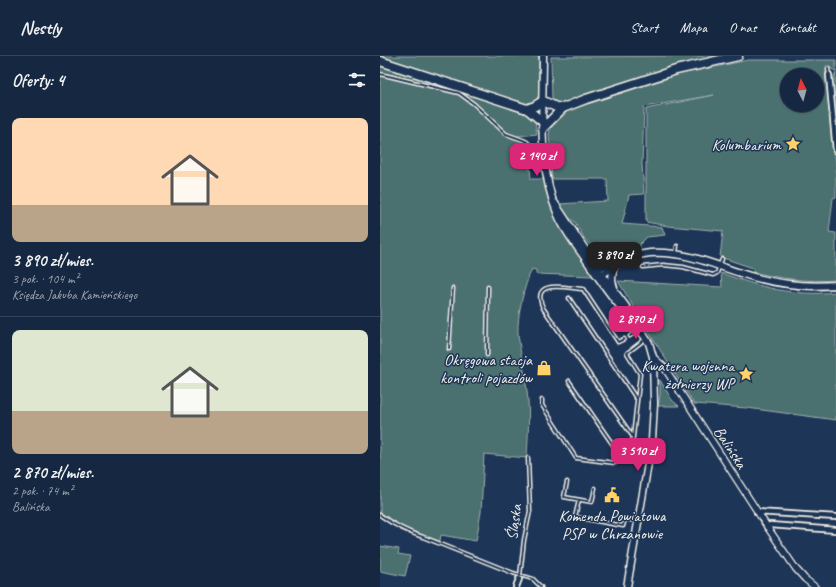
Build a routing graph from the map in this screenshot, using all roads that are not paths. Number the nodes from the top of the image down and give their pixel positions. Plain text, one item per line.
1 (543, 56) edge
2 (738, 56) edge
3 (380, 62) edge
4 (828, 72) dead end
5 (380, 74) edge
6 (543, 101) junction
7 (563, 108) junction
8 (527, 109) junction
9 (543, 125) junction
10 (543, 147) junction
11 (836, 151) edge
12 (677, 246) dead end
13 (676, 254) junction
14 (722, 259) dead end
15 (621, 260) junction
16 (643, 266) dead end
17 (720, 266) junction
18 (613, 267) junction
19 (600, 273) junction
20 (836, 285) edge
21 (488, 287) dead end
22 (453, 288) dead end
23 (616, 293) junction
24 (569, 298) dead end
25 (632, 318) junction
26 (640, 330) junction
27 (630, 336) dead end
28 (624, 339) dead end
29 (646, 339) junction
30 (449, 349) dead end
31 (486, 355) dead end
32 (653, 357) junction
33 (666, 370) junction
34 (654, 374) junction
35 (569, 381) dead end
36 (637, 399) junction
37 (542, 400) dead end
38 (633, 437) junction
39 (528, 458) dead end
40 (622, 458) junction
41 (567, 482) dead end
42 (595, 488) dead end
43 (579, 500) junction
44 (757, 512) junction
45 (380, 515) edge
46 (836, 517) edge
47 (639, 522) junction
48 (767, 527) junction
49 (836, 530) edge
50 (520, 577) junction
51 (516, 587) edge
52 (541, 587) edge
53 (627, 587) edge
54 (815, 587) edge

1 - 6 main road, Balińska
2 - 7 highway
3 - 8 highway
4 - 11 street
5 - 10 lane
6 - 7 highway
6 - 8 highway
6 - 9 main road, Balińska
7 - 9 highway
8 - 9 highway
9 - 10 main road, Balińska
10 - 19 main road, Balińska
12 - 13 lane
13 - 15 main road
13 - 17 main road
14 - 17 lane
15 - 18 main road
15 - 19 main road
16 - 17 lane
17 - 20 main road
18 - 19 main road
18 - 23 main road
19 - 23 main road, Balińska
19 - 25 main road, Balińska
21 - 31 lane
22 - 30 lane
23 - 25 main road, Balińska
24 - 36 lane
25 - 26 main road, Balińska
26 - 27 lane
26 - 29 main road, Balińska
28 - 38 lane
29 - 32 main road, Balińska
29 - 36 lane
32 - 33 street, Balińska
32 - 34 main road
33 - 34 street
33 - 44 street, Balińska
34 - 47 main road
35 - 40 lane
36 - 38 lane
37 - 40 lane
38 - 40 lane
39 - 50 lane, Śląska
41 - 43 lane
42 - 43 lane
43 - 47 lane
44 - 46 street
44 - 48 street, Balińska
45 - 50 lane
47 - 53 main road
48 - 49 street
48 - 54 street, Balińska
50 - 51 street, Śląska
50 - 52 lane

